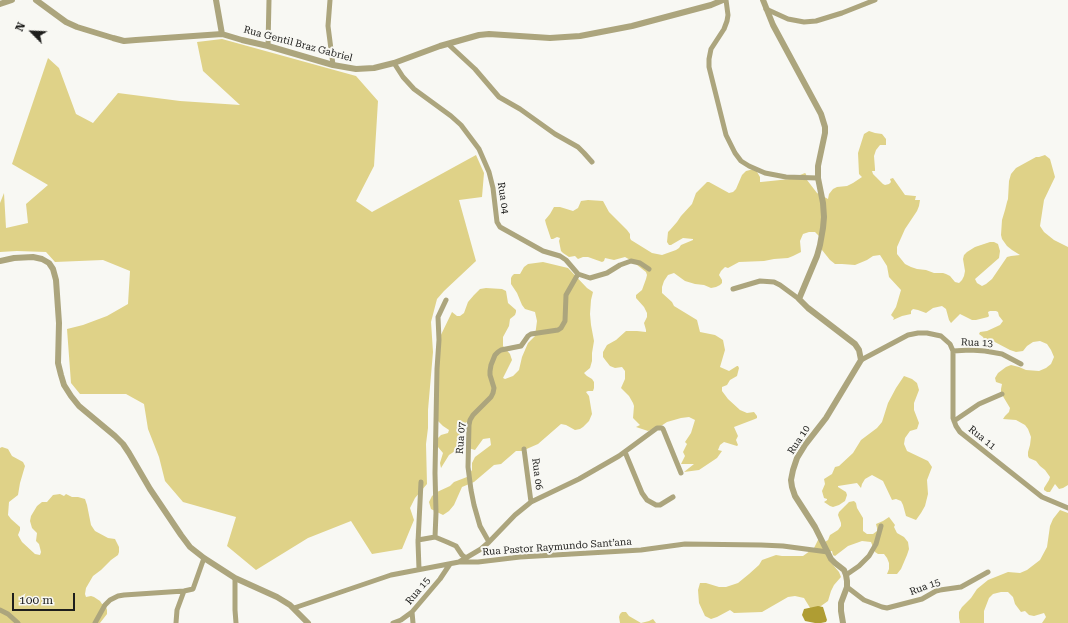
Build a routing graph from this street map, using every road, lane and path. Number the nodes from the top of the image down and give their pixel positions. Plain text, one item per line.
1 (12, 0) edge
2 (36, 0) edge
3 (216, 0) edge
4 (269, 0) edge
5 (330, 0) edge
6 (723, 0) edge
7 (726, 0) edge
8 (763, 0) edge
9 (875, 0) edge
10 (0, 4) edge
11 (766, 10) junction
12 (222, 34) junction
13 (448, 44) junction
14 (268, 46) junction
15 (394, 63) junction
16 (333, 65) junction
17 (592, 162) dead end
18 (818, 178) junction
19 (0, 261) edge
20 (649, 269) dead end
21 (578, 274) junction
22 (733, 289) dead end
23 (446, 300) dead end
24 (799, 300) junction
25 (954, 352) junction
26 (861, 360) junction
27 (1021, 364) dead end
28 (1002, 394) dead end
29 (954, 421) junction
30 (524, 449) dead end
31 (625, 452) junction
32 (681, 473) dead end
33 (421, 482) dead end
34 (673, 497) dead end
35 (531, 502) junction
36 (1068, 508) edge
37 (881, 526) dead end
38 (435, 537) junction
39 (418, 540) junction
40 (489, 542) junction
41 (828, 552) junction
42 (204, 558) junction
43 (466, 558) junction
44 (459, 562) junction
45 (450, 564) junction
46 (419, 570) junction
47 (988, 572) dead end
48 (846, 575) junction
49 (235, 578) junction
50 (847, 587) junction
51 (184, 591) junction
52 (294, 608) junction
53 (0, 610) edge
54 (412, 612) junction
55 (18, 623) edge
56 (95, 623) edge
57 (176, 623) edge
58 (236, 623) edge
59 (308, 623) edge
60 (393, 623) edge
61 (413, 623) edge
62 (843, 623) edge

1 - 10 street
2 - 12 street, Rua Gentil Braz Gabriel
3 - 12 street
4 - 14 street
5 - 16 street
6 - 13 street, Rua Gentil Braz Gabriel
7 - 18 street
8 - 11 street
9 - 11 street
11 - 18 street
12 - 14 street, Rua Gentil Braz Gabriel
13 - 15 street, Rua Gentil Braz Gabriel
13 - 17 street
14 - 16 street, Rua Gentil Braz Gabriel
15 - 16 street, Rua Gentil Braz Gabriel
15 - 21 street, Rua 04
18 - 24 street
19 - 42 street
20 - 21 street
21 - 40 street, Rua 07
22 - 24 street
23 - 38 street
24 - 26 street
25 - 26 street
25 - 27 street, Rua 13
25 - 29 street
26 - 41 street, Rua 10
28 - 29 street
29 - 36 street, Rua 11
30 - 35 street, Rua 06
31 - 32 street
31 - 34 street
31 - 35 street
33 - 39 street
35 - 40 street
37 - 48 street
38 - 39 street
38 - 43 street
39 - 46 street
40 - 43 street
41 - 44 street, Rua Pastor Raymundo Sant’ana
41 - 48 street, Rua 10
42 - 49 street
42 - 51 street
43 - 44 street
44 - 45 street, Rua Pastor Raymundo Sant’ana
45 - 46 street, Rua Pastor Raymundo Sant’ana
45 - 54 street, Rua 15
46 - 52 street, Rua Pastor Raymundo Sant’ana
47 - 50 street, Rua 15
48 - 50 street
49 - 52 street
49 - 58 street
50 - 62 street
51 - 56 street
51 - 57 street
52 - 59 street
53 - 55 street
54 - 60 street, Rua 15
54 - 61 street

